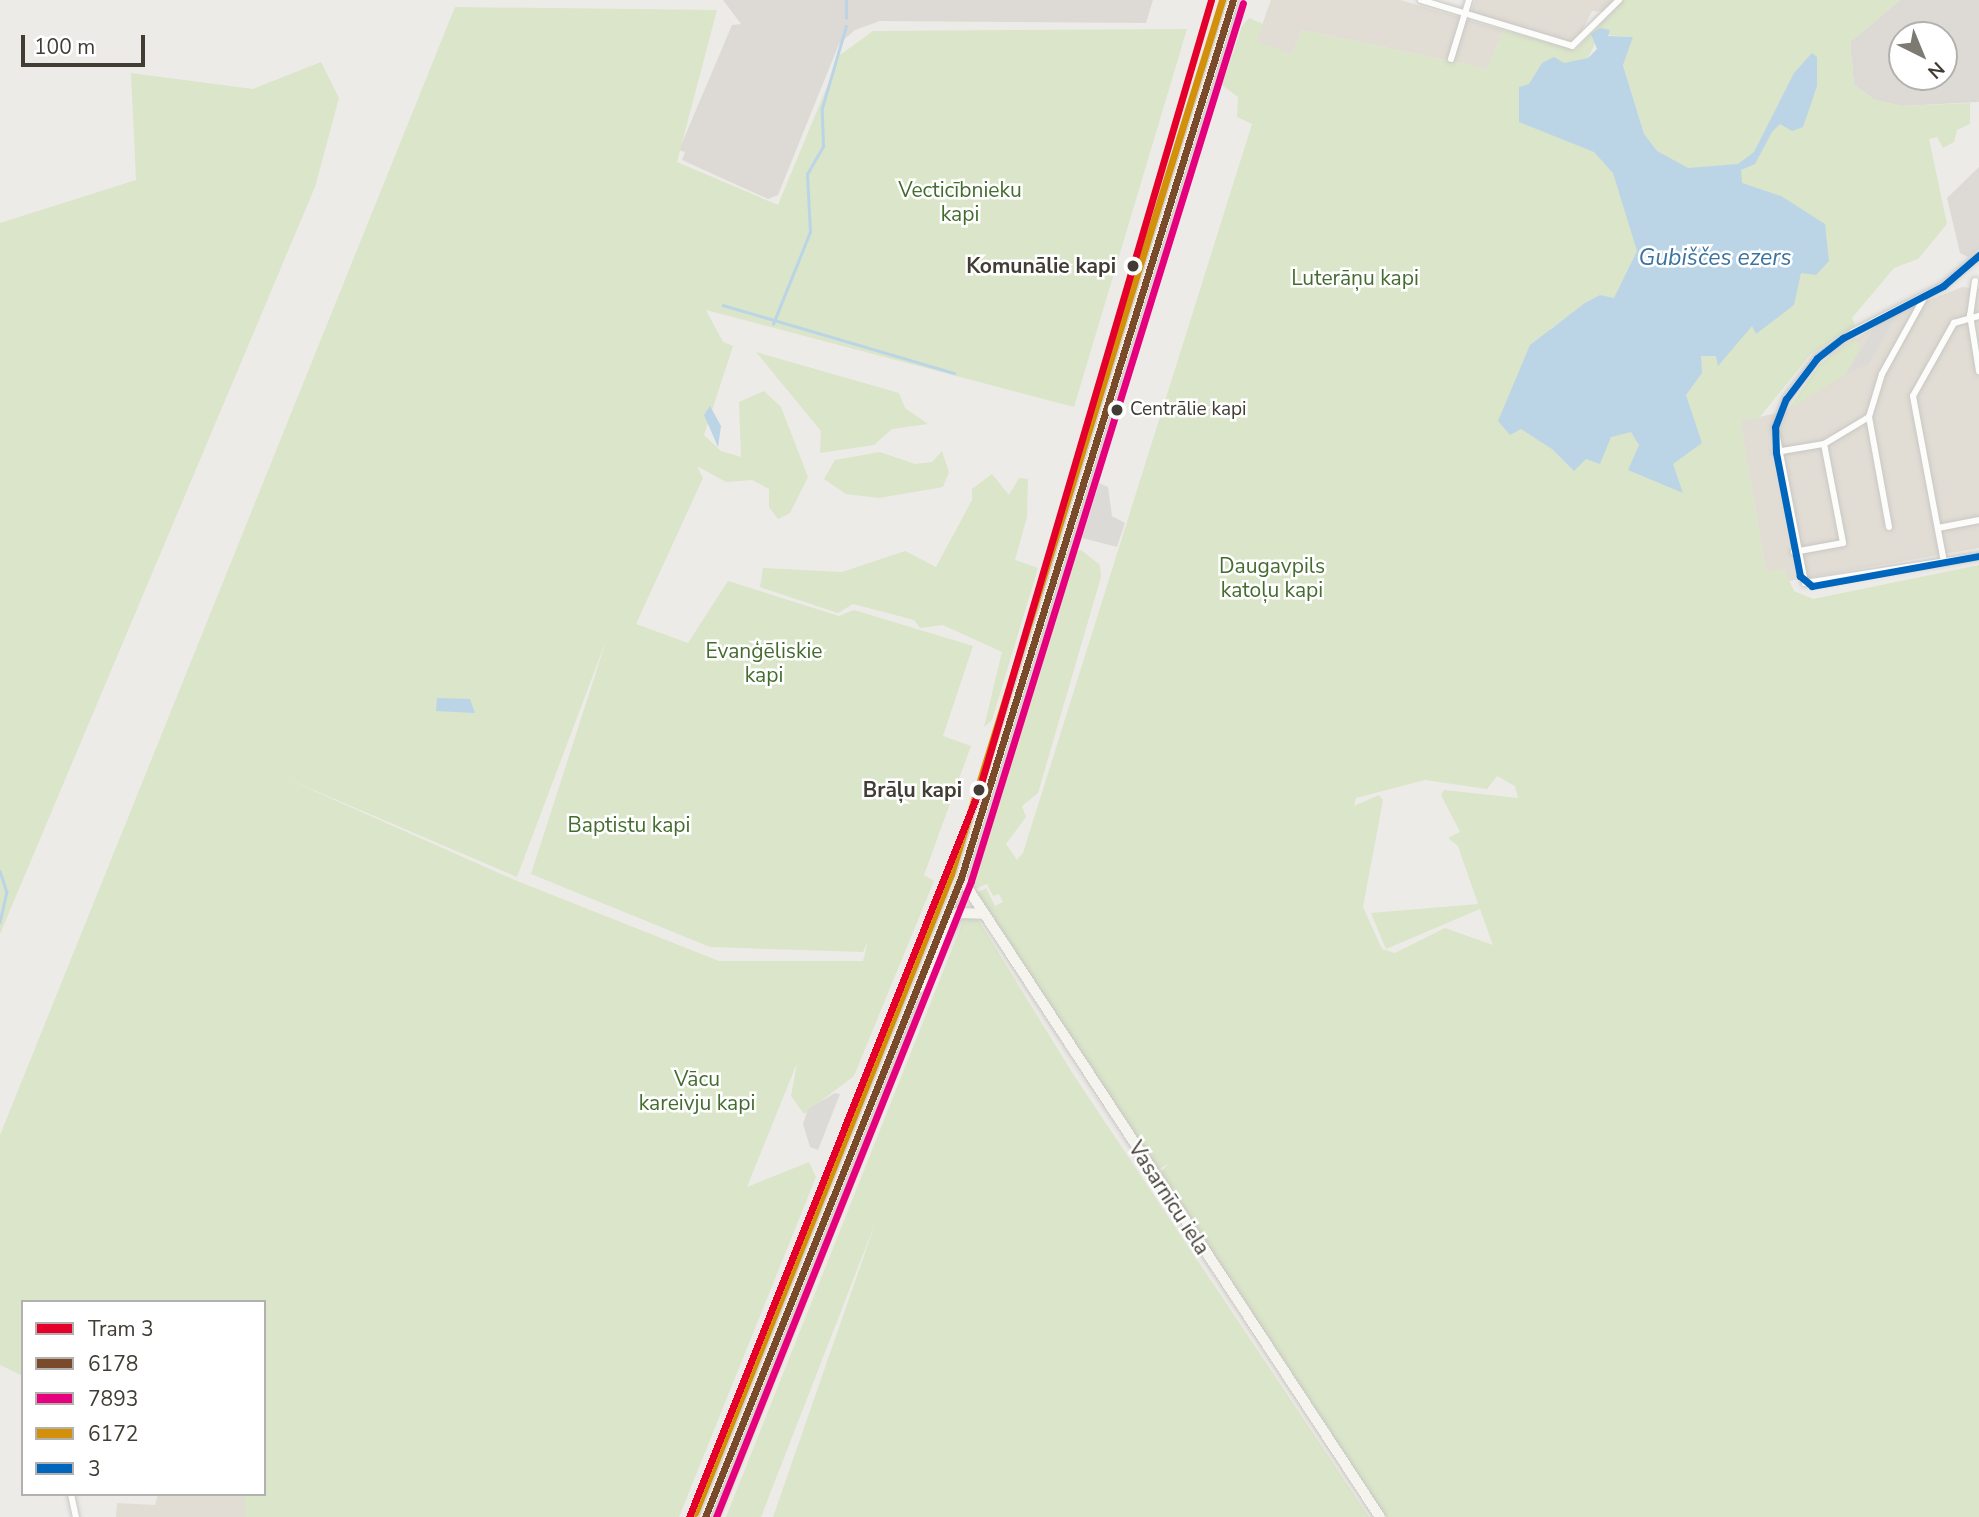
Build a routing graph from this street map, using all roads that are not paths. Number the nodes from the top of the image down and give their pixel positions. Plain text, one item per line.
1 (1233, 0) edge
2 (1421, 0) edge
3 (1469, 0) edge
4 (1619, 0) edge
5 (1465, 13) junction
6 (1451, 59) dead end
7 (1979, 255) edge
8 (1964, 268) junction
9 (1977, 281) edge
10 (1926, 294) junction
11 (1970, 315) junction
12 (1979, 316) edge
13 (1979, 370) edge
14 (1869, 417) junction
15 (1824, 444) junction
16 (1776, 452) junction
17 (1979, 520) edge
18 (1889, 527) dead end
19 (1938, 528) junction
20 (1794, 552) junction
21 (1979, 556) edge
22 (1944, 562) junction
23 (961, 878) junction
24 (954, 895) joint
25 (984, 915) junction
26 (919, 988) junction
27 (71, 1496) edge
28 (76, 1517) edge
29 (705, 1517) edge
30 (1380, 1517) edge

1 - 23 main road
2 - 5 street
3 - 5 street
4 - 5 street
5 - 6 street
7 - 8 street
8 - 9 street
8 - 10 street
9 - 11 street
10 - 14 street
10 - 16 street
11 - 12 street
11 - 13 street
11 - 19 street
14 - 15 street
14 - 18 street
15 - 16 street
15 - 20 street
16 - 20 street
17 - 19 street
19 - 22 street
20 - 22 street
21 - 22 street
23 - 24 highway
23 - 25 street, Vasarnīcu iela
24 - 26 main road
25 - 26 street
25 - 30 street, Vasarnīcu iela
26 - 29 main road
27 - 28 street

